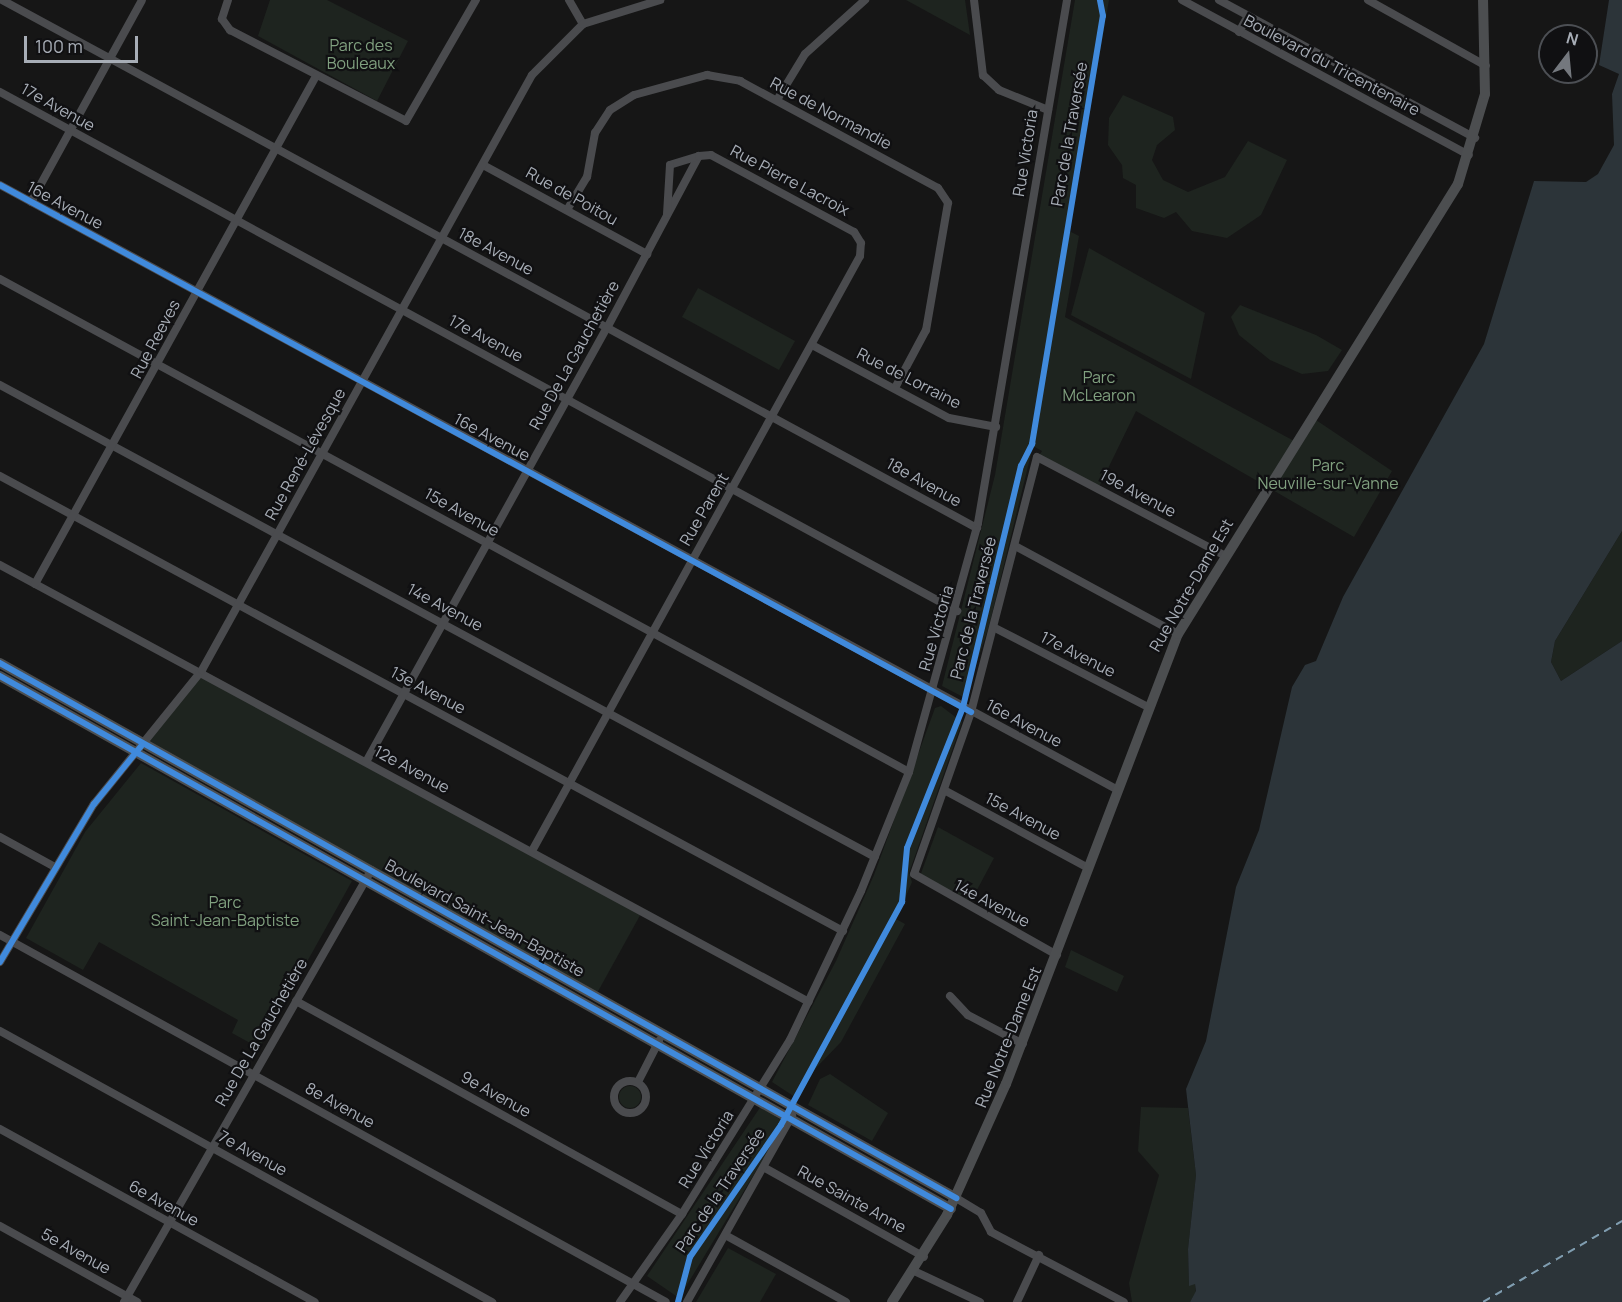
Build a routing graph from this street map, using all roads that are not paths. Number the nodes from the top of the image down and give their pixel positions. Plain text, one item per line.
1 (2, 0) edge
2 (142, 0) edge
3 (228, 0) edge
4 (476, 0) edge
5 (568, 0) edge
6 (660, 0) edge
7 (865, 0) edge
8 (974, 0) edge
9 (1067, 0) edge
10 (1182, 0) edge
11 (1219, 0) edge
12 (1368, 0) edge
13 (1483, 0) edge
14 (1248, 16) junction
15 (583, 24) junction
16 (1239, 32) junction
17 (111, 60) junction
18 (1486, 66) junction
19 (316, 76) junction
20 (0, 92) edge
21 (777, 100) junction
22 (1048, 110) junction
23 (71, 131) junction
24 (1475, 138) junction
25 (276, 149) junction
26 (1469, 155) junction
27 (699, 156) junction
28 (483, 165) junction
29 (0, 185) edge
30 (31, 202) junction
31 (567, 210) junction
32 (667, 214) junction
33 (236, 220) junction
34 (441, 238) junction
35 (861, 243) joint
36 (647, 255) junction
37 (0, 279) edge
38 (197, 291) junction
39 (401, 310) junction
40 (608, 328) junction
41 (812, 345) junction
42 (158, 364) junction
43 (362, 382) junction
44 (0, 385) edge
45 (895, 388) junction
46 (568, 400) junction
47 (773, 417) junction
48 (996, 427) junction
49 (113, 446) junction
50 (322, 453) junction
51 (527, 471) junction
52 (0, 476) edge
53 (733, 489) junction
54 (73, 516) junction
55 (977, 528) junction
56 (277, 535) junction
57 (488, 543) junction
58 (1017, 547) junction
59 (1224, 555) junction
60 (692, 561) junction
61 (0, 565) edge
62 (35, 584) junction
63 (237, 603) junction
64 (957, 611) junction
65 (443, 624) junction
66 (995, 628) junction
67 (653, 633) junction
68 (1178, 634) junction
69 (0, 663) edge
70 (202, 670) junction
71 (0, 676) edge
72 (21, 681) junction
73 (934, 691) junction
74 (404, 695) junction
75 (1146, 706) junction
76 (608, 711) junction
77 (971, 712) junction
78 (140, 747) junction
79 (366, 762) junction
80 (909, 772) junction
81 (569, 782) junction
82 (1116, 789) junction
83 (944, 790) junction
84 (0, 837) edge
85 (532, 851) junction
86 (875, 857) junction
87 (55, 867) junction
88 (1088, 868) junction
89 (370, 870) junction
90 (365, 880) junction
91 (843, 931) junction
92 (0, 935) edge
93 (12, 942) junction
94 (1057, 955) junction
95 (0, 962) edge
96 (950, 996) dead end
97 (296, 1001) junction
98 (809, 1002) junction
99 (621, 1009) junction
100 (614, 1020) junction
101 (0, 1031) edge
102 (663, 1033) junction
103 (658, 1044) junction
104 (1023, 1044) junction
105 (254, 1075) junction
106 (639, 1080) junction
107 (762, 1088) junction
108 (755, 1099) junction
109 (797, 1107) junction
110 (790, 1119) junction
111 (0, 1129) edge
112 (866, 1147) junction
113 (212, 1148) junction
114 (859, 1158) junction
115 (765, 1168) junction
116 (956, 1198) junction
117 (951, 1209) junction
118 (682, 1214) junction
119 (170, 1223) junction
120 (0, 1226) edge
121 (727, 1236) junction
122 (1038, 1255) junction
123 (924, 1257) junction
124 (914, 1271) junction
125 (634, 1284) junction
126 (126, 1299) edge
127 (1125, 1301) edge
128 (137, 1302) edge
129 (315, 1302) edge
130 (492, 1302) edge
131 (620, 1302) edge
132 (666, 1302) edge
133 (687, 1302) edge
134 (846, 1302) edge
135 (892, 1302) edge
136 (980, 1302) edge
137 (1017, 1302) edge

1 - 17 street, 18e Avenue
2 - 17 street
3 - 19 street
4 - 19 street
5 - 15 street
6 - 15 street, Rue René-Lévesque
7 - 21 street
8 - 22 street
9 - 22 street, Rue Victoria
10 - 16 street, Boulevard du Tricentenaire
11 - 14 street, Boulevard du Tricentenaire
12 - 18 street
13 - 18 main road, Rue Notre-Dame Est
14 - 16 street
14 - 24 street, Boulevard du Tricentenaire
15 - 28 street, Rue René-Lévesque
16 - 26 street, Boulevard du Tricentenaire
17 - 23 street
17 - 25 street, 18e Avenue
18 - 24 main road, Rue Notre-Dame Est
19 - 25 street, Rue Reeves
20 - 23 street, 17e Avenue
21 - 31 street, Rue de Normandie
21 - 45 street, Rue de Normandie
22 - 48 street, Rue Victoria
23 - 30 street
23 - 33 street, 17e Avenue
24 - 26 main road, Rue Notre-Dame Est
25 - 33 street, Rue Reeves
25 - 34 street, 18e Avenue
26 - 59 main road, Rue Notre-Dame Est
27 - 32 street, Rue De La Gauchetière
27 - 32 street, Rue De La Gauchetière
27 - 35 street, Rue Pierre Lacroix
28 - 31 street, Rue de Poitou
28 - 34 street, Rue René-Lévesque
29 - 30 street, 16e Avenue
30 - 38 street, 16e Avenue
31 - 36 street, Rue de Poitou
32 - 36 street, Rue De La Gauchetière
33 - 38 street, Rue Reeves
33 - 39 street, 17e Avenue
34 - 39 street, Rue René-Lévesque
34 - 40 street, 18e Avenue
35 - 41 street, Rue Parent
36 - 40 street, Rue De La Gauchetière
37 - 42 street, 15e Avenue
38 - 42 street, Rue Reeves
38 - 43 street, 16e Avenue
39 - 43 street, Rue René-Lévesque
39 - 46 street, 17e Avenue
40 - 46 street, Rue De La Gauchetière
40 - 47 street, 18e Avenue
41 - 45 street, Rue de Lorraine
41 - 47 street, Rue Parent
42 - 49 street, Rue Reeves
42 - 50 street, 15e Avenue
43 - 50 street, Rue René-Lévesque
43 - 51 street, 16e Avenue
44 - 49 street, 14e Avenue
45 - 48 street, Rue de Lorraine
46 - 51 street, Rue De La Gauchetière
46 - 53 street, 17e Avenue
47 - 53 street, Rue Parent
47 - 55 street, 18e Avenue
48 - 55 street, Rue Victoria
49 - 54 street, Rue Reeves
49 - 56 street, 14e Avenue
50 - 56 street, Rue René-Lévesque
50 - 57 street, 15e Avenue
51 - 57 street, Rue De La Gauchetière
51 - 60 street, 16e Avenue
52 - 54 street, 13e Avenue
53 - 60 street, Rue Parent
53 - 64 street, 17e Avenue
54 - 62 street, Rue Reeves
54 - 63 street, 13e Avenue
55 - 64 street, Rue Victoria
56 - 63 street, Rue René-Lévesque
56 - 65 street, 14e Avenue
57 - 65 street, Rue De La Gauchetière
57 - 67 street, 15e Avenue
58 - 59 street, 19e Avenue
58 - 66 street
58 - 68 street
59 - 68 main road, Rue Notre-Dame Est
60 - 67 street, Rue Parent
60 - 73 street, 16e Avenue
61 - 62 street, 12e Avenue
62 - 70 street, 12e Avenue
63 - 70 street, Rue René-Lévesque
63 - 74 street, 13e Avenue
64 - 73 street, Rue Victoria
65 - 74 street, Rue De La Gauchetière
65 - 76 street, 14e Avenue
66 - 75 street, 17e Avenue
66 - 77 street
67 - 76 street, Rue Parent
67 - 80 street, 15e Avenue
68 - 75 main road, Rue Notre-Dame Est
69 - 72 main road, Boulevard Saint-Jean-Baptiste
70 - 78 street, Rue René-Lévesque
70 - 79 street, 12e Avenue
71 - 72 main road, Boulevard Saint-Jean-Baptiste
72 - 78 main road, Boulevard Saint-Jean-Baptiste
73 - 77 street, 16e Avenue
73 - 80 street, Rue Victoria
74 - 79 street, Rue De La Gauchetière
74 - 81 street, 13e Avenue
75 - 82 main road, Rue Notre-Dame Est
76 - 81 street, Rue Parent
76 - 86 street, 14e Avenue
77 - 82 street, 16e Avenue
77 - 83 street
78 - 87 street, Rue René-Lévesque
78 - 89 main road, Boulevard Saint-Jean-Baptiste
78 - 90 main road, Boulevard Saint-Jean-Baptiste
79 - 85 street, 12e Avenue
80 - 86 street, Rue Victoria
81 - 85 street, Rue Parent
81 - 91 street, 13e Avenue
82 - 88 main road, Rue Notre-Dame Est
83 - 88 street, 15e Avenue
83 - 94 street, 14e Avenue
84 - 87 street
85 - 98 street, 12e Avenue
86 - 91 street, Rue Victoria
87 - 93 street, Rue René-Lévesque
88 - 94 main road, Rue Notre-Dame Est
89 - 90 street, Rue De La Gauchetière
89 - 99 main road, Boulevard Saint-Jean-Baptiste
90 - 97 street, Rue De La Gauchetière
90 - 100 main road, Boulevard Saint-Jean-Baptiste
91 - 98 street, Rue Victoria
92 - 93 street, 8e Avenue
93 - 95 street, Rue René-Lévesque
93 - 105 street, 8e Avenue
94 - 104 main road, Rue Notre-Dame Est
96 - 104 street
97 - 105 street, Rue De La Gauchetière
97 - 118 street, 9e Avenue
98 - 107 street, Rue Victoria
99 - 100 main road
99 - 102 main road, Boulevard Saint-Jean-Baptiste
100 - 103 main road, Boulevard Saint-Jean-Baptiste
101 - 113 street, 7e Avenue
102 - 103 street
102 - 107 main road, Boulevard Saint-Jean-Baptiste
103 - 106 street
103 - 108 main road, Boulevard Saint-Jean-Baptiste
104 - 116 main road, Rue Notre-Dame Est
105 - 113 street, Rue De La Gauchetière
105 - 125 street, 8e Avenue
106 - 106 street
107 - 108 street, Rue Victoria
107 - 109 main road, Boulevard Saint-Jean-Baptiste
108 - 110 main road, Boulevard Saint-Jean-Baptiste
108 - 118 street, Rue Victoria
109 - 110 street
109 - 112 main road, Boulevard Saint-Jean-Baptiste
110 - 114 main road, Boulevard Saint-Jean-Baptiste
110 - 115 street
111 - 119 street, 6e Avenue
112 - 114 main road
112 - 116 main road, Boulevard Saint-Jean-Baptiste
113 - 119 street, Rue De La Gauchetière
113 - 130 street, 7e Avenue
114 - 117 main road, Boulevard Saint-Jean-Baptiste
115 - 121 street
115 - 123 street, Rue Sainte Anne
116 - 117 main road, Rue Notre-Dame Est
116 - 122 street, Boulevard Saint-Jean-Baptiste
117 - 123 main road, Rue Notre-Dame Est
118 - 125 street, Rue Victoria
119 - 126 street, Rue De La Gauchetière
119 - 129 street, 6e Avenue
120 - 126 street, 5e Avenue
121 - 133 street
121 - 134 street
122 - 127 street, Boulevard Saint-Jean-Baptiste
122 - 137 street
123 - 124 main road, Rue Notre-Dame Est
124 - 135 main road, Rue Notre-Dame Est
124 - 136 street
125 - 131 street, Rue Victoria
125 - 132 street, 8e Avenue
126 - 128 street, 5e Avenue

